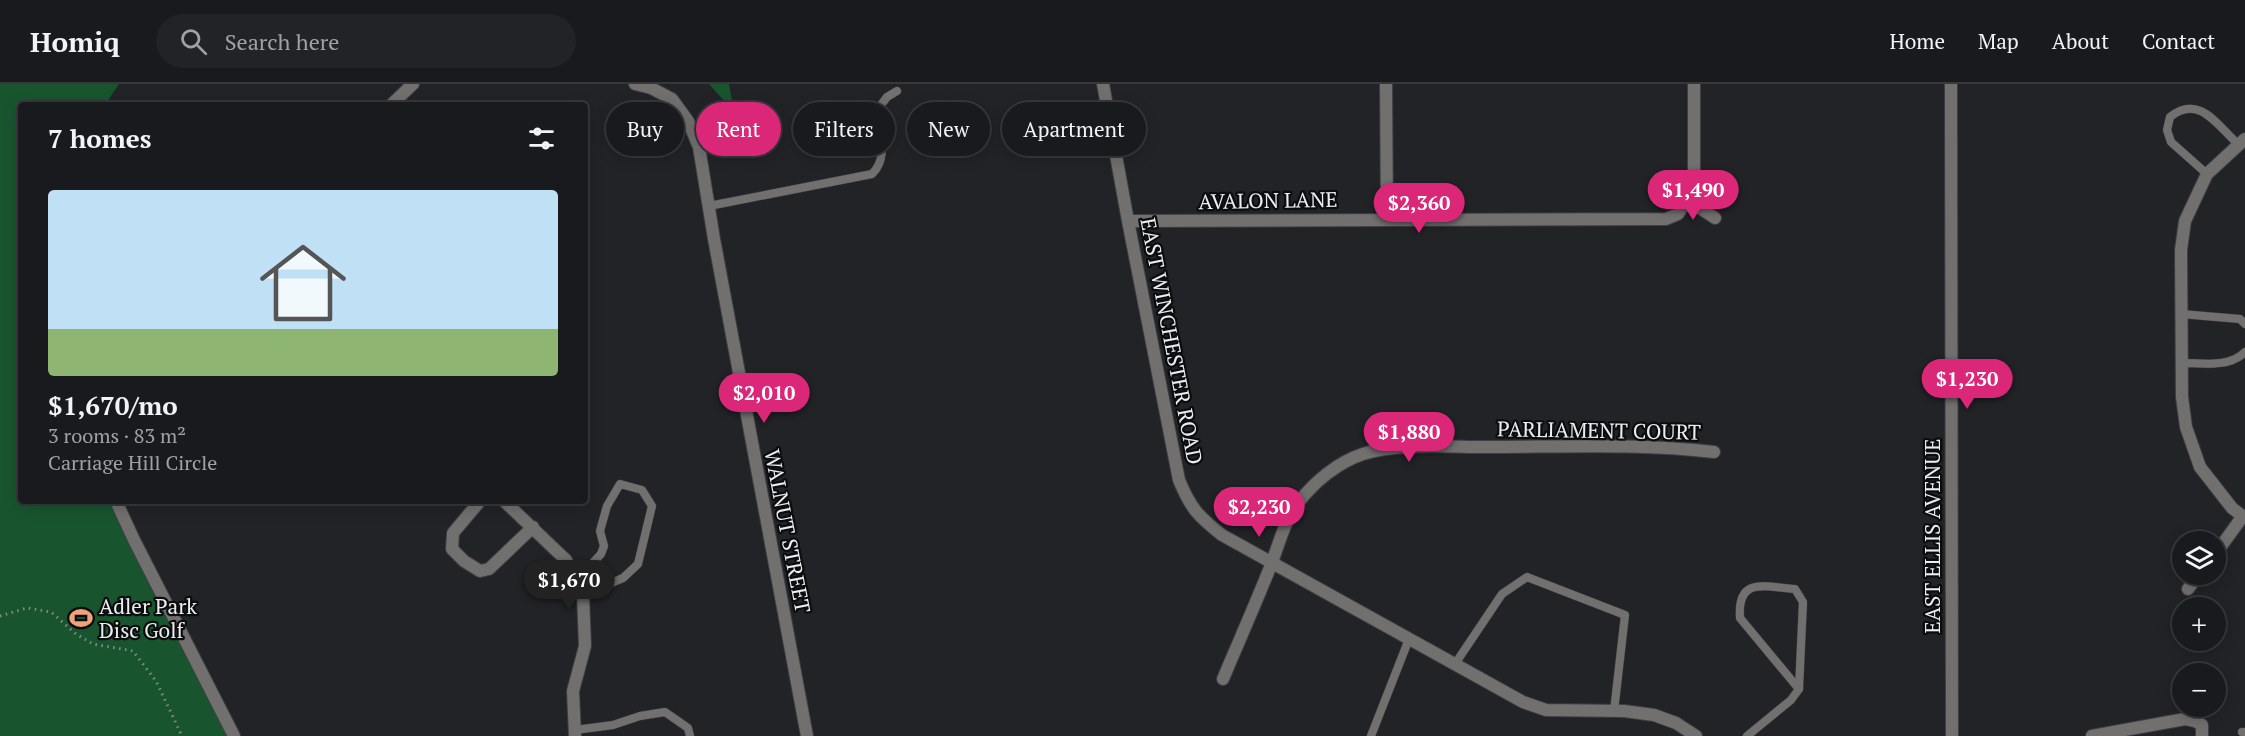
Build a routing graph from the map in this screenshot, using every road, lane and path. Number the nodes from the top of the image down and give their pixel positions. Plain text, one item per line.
1 (413, 84) edge
2 (635, 84) edge
3 (1103, 84) edge
4 (1386, 84) edge
5 (1694, 84) edge
6 (1951, 84) edge
7 (897, 91) dead end
8 (394, 102) edge
9 (2241, 141) edge
10 (2207, 174) junction
11 (1688, 200) junction
12 (709, 206) junction
13 (1715, 218) dead end
14 (1387, 219) junction
15 (1128, 221) junction
16 (2181, 314) junction
17 (2245, 324) edge
18 (2245, 352) edge
19 (2181, 363) junction
20 (1714, 452) dead end
21 (117, 504) edge
22 (477, 504) edge
23 (507, 504) edge
24 (2244, 517) edge
25 (533, 527) junction
26 (2226, 540) edge
27 (1272, 563) junction
28 (577, 580) junction
29 (2191, 585) edge
30 (2188, 590) dead end
31 (583, 595) junction
32 (0, 616) edge
33 (1409, 639) junction
34 (1455, 664) junction
35 (1223, 679) dead end
36 (1799, 689) junction
37 (1614, 711) junction
38 (575, 733) edge
39 (182, 736) edge
40 (234, 736) edge
41 (690, 736) edge
42 (807, 736) edge
43 (1371, 736) edge
44 (1696, 736) edge
45 (1747, 736) edge
46 (1952, 736) edge
47 (2092, 736) edge
48 (2202, 736) edge

1 - 8 street
2 - 12 street, WALNUT STREET
3 - 15 street, EAST WINCHESTER ROAD
4 - 14 street
5 - 11 street
6 - 46 street, EAST ELLIS AVENUE
7 - 12 lane
9 - 10 street
9 - 10 lane
10 - 16 street
11 - 13 street
11 - 14 street, AVALON LANE
12 - 42 street, WALNUT STREET
14 - 15 street, AVALON LANE
15 - 27 street, EAST WINCHESTER ROAD
16 - 17 lane
16 - 19 street
18 - 19 lane
19 - 24 street
20 - 27 street, PARLIAMENT COURT
21 - 40 street
22 - 25 street
23 - 25 street
24 - 26 street
25 - 28 street
27 - 33 street, EAST WINCHESTER ROAD
27 - 35 street, PARLIAMENT COURT
28 - 31 street
28 - 31 lane
29 - 30 street
31 - 38 street
32 - 39 path
33 - 34 street, EAST WINCHESTER ROAD
33 - 43 lane
34 - 37 street, EAST WINCHESTER ROAD
34 - 37 lane
36 - 36 lane
36 - 45 lane
37 - 44 street, EAST WINCHESTER ROAD
38 - 41 lane
47 - 48 street

